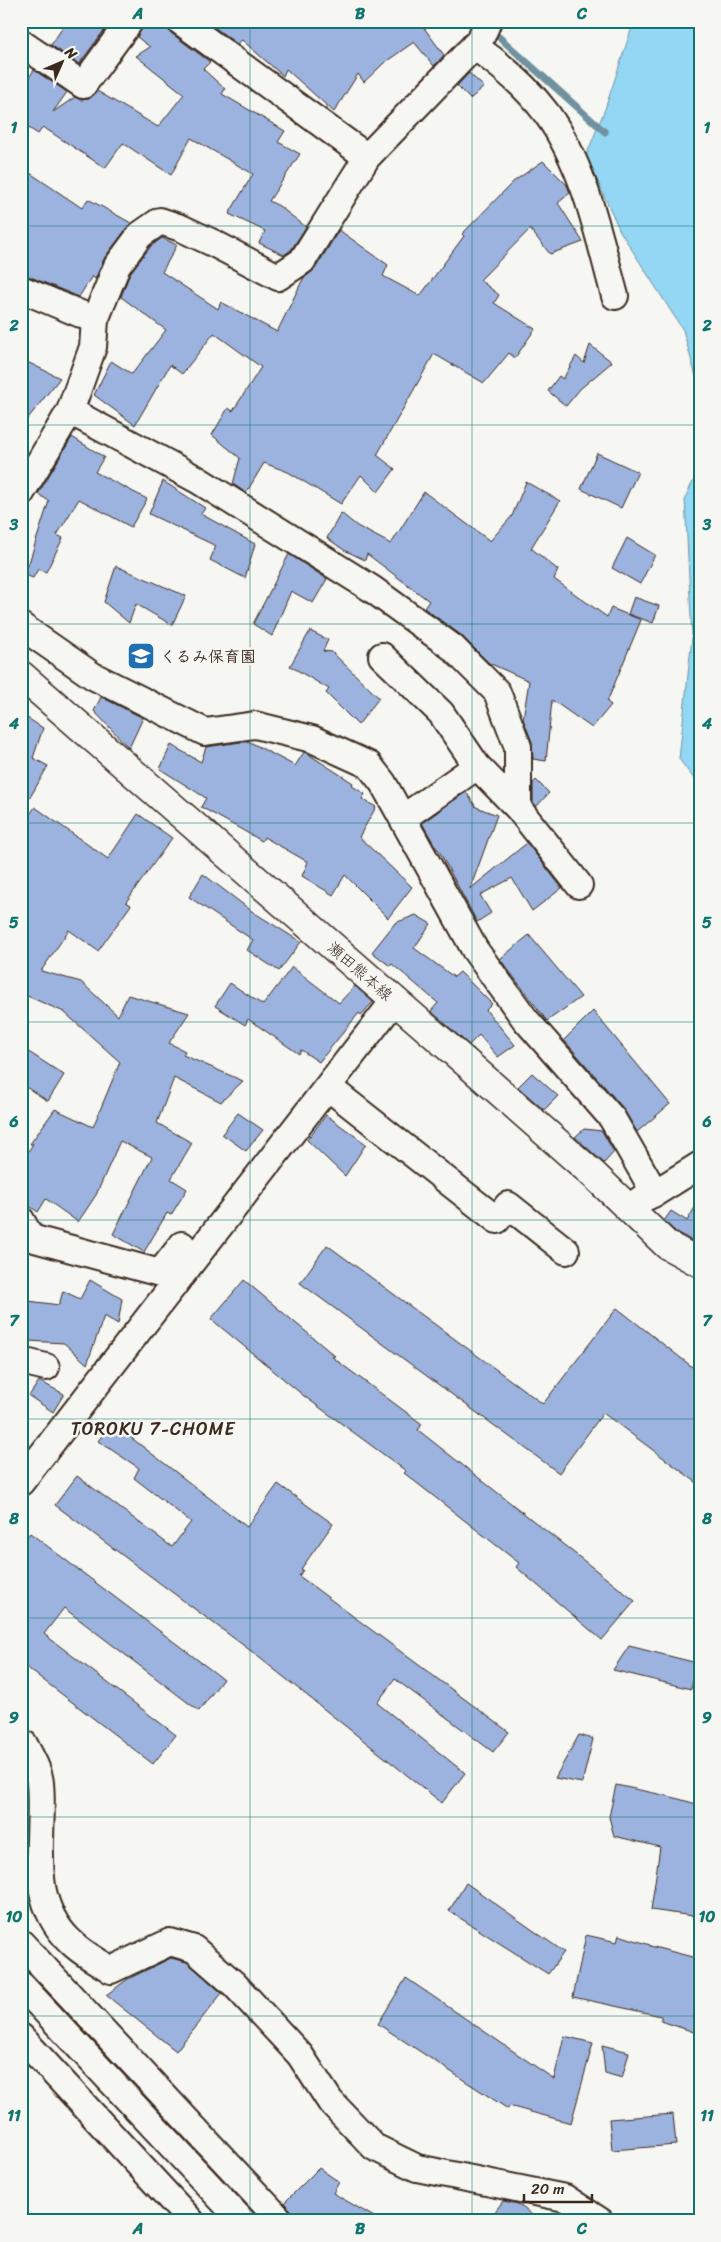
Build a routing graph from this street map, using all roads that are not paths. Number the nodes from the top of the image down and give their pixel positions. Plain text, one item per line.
1 (130, 21) edge
2 (180, 21) edge
3 (481, 36) edge
4 (21, 43) edge
5 (367, 156) junction
6 (21, 289) edge
7 (615, 296) dead end
8 (95, 320) junction
9 (70, 411) junction
10 (21, 493) edge
11 (21, 626) edge
12 (382, 656) dead end
13 (21, 675) edge
14 (477, 766) junction
15 (518, 808) junction
16 (402, 818) junction
17 (579, 885) dead end
18 (394, 1001) junction
19 (328, 1087) junction
20 (700, 1165) edge
21 (655, 1193) junction
22 (242, 1197) junction
23 (626, 1206) junction
24 (21, 1220) edge
25 (566, 1251) dead end
26 (700, 1263) edge
27 (21, 1482) edge
28 (21, 1743) edge
29 (21, 1943) edge
30 (21, 1985) edge
31 (21, 2036) edge
32 (191, 2221) edge
33 (242, 2221) edge
34 (281, 2221) edge
35 (600, 2221) edge

1 - 4 street
2 - 5 street
3 - 5 street
3 - 7 street
5 - 8 street
6 - 8 street
8 - 9 street
9 - 10 street
9 - 15 street
11 - 16 street
12 - 14 street
13 - 18 main road, 瀬田熊本線
14 - 15 street
14 - 16 street
15 - 17 street
16 - 21 street
18 - 19 street
18 - 23 main road, 瀬田熊本線
19 - 22 street
19 - 25 street
20 - 21 street
21 - 23 street
22 - 24 street
22 - 27 street
23 - 26 main road, 瀬田熊本線
28 - 35 street
29 - 34 street
30 - 33 street
31 - 32 street

